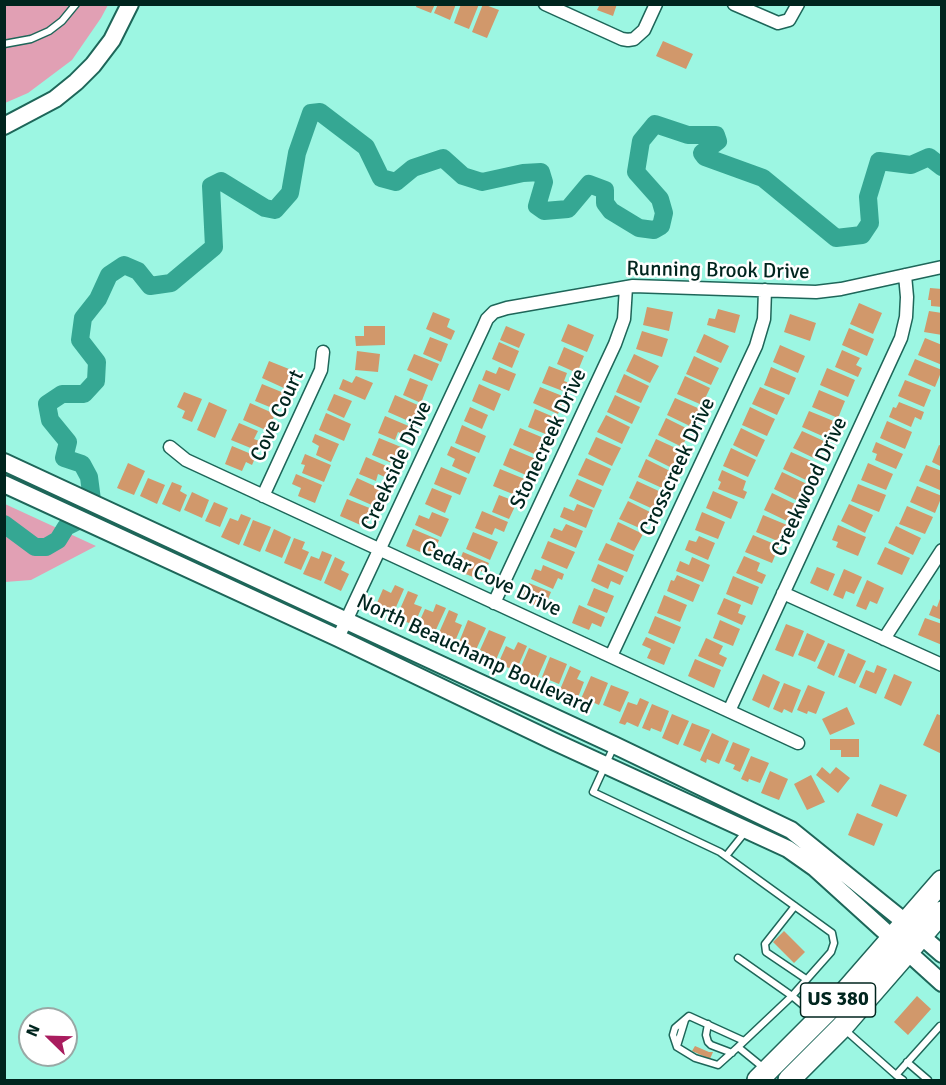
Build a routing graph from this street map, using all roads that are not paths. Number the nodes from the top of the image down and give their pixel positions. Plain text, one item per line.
1 (76, 4) edge
2 (130, 4) edge
3 (545, 4) edge
4 (656, 4) edge
5 (734, 4) edge
6 (798, 4) edge
7 (4, 44) edge
8 (4, 126) edge
9 (942, 267) edge
10 (905, 275) junction
11 (626, 287) junction
12 (765, 290) junction
13 (494, 312) joint
14 (323, 352) dead end
15 (170, 447) dead end
16 (4, 462) edge
17 (4, 484) edge
18 (263, 496) junction
19 (380, 549) junction
20 (942, 550) edge
21 (783, 593) junction
22 (494, 603) junction
23 (346, 620) junction
24 (338, 638) junction
25 (884, 639) junction
26 (611, 656) junction
27 (942, 664) edge
28 (729, 711) junction
29 (798, 742) dead end
30 (614, 745) junction
31 (605, 765) junction
32 (747, 830) junction
33 (791, 830) junction
34 (726, 856) junction
35 (942, 881) edge
36 (795, 906) junction
37 (942, 912) edge
38 (905, 922) junction
39 (921, 936) junction
40 (891, 938) junction
41 (907, 953) junction
42 (942, 954) edge
43 (738, 958) dead end
44 (806, 980) junction
45 (942, 983) edge
46 (792, 996) junction
47 (819, 1019) junction
48 (708, 1024) junction
49 (842, 1027) junction
50 (942, 1028) edge
51 (744, 1041) junction
52 (738, 1047) junction
53 (732, 1053) junction
54 (907, 1062) junction
55 (896, 1075) junction
56 (762, 1076) edge
57 (789, 1080) edge
58 (903, 1080) edge
59 (928, 1080) edge

1 - 7 lane
2 - 8 street
3 - 4 street
5 - 6 street
9 - 10 street, Running Brook Drive
10 - 12 street, Running Brook Drive
10 - 21 street, Creekwood Drive
11 - 12 street, Running Brook Drive
11 - 13 street, Running Brook Drive
11 - 22 street, Stonecreek Drive
12 - 26 street, Crosscreek Drive
13 - 19 street, Creekside Drive
14 - 18 street, Cove Court
15 - 18 street, Cedar Cove Drive
16 - 23 street, North Beauchamp Boulevard
17 - 24 street, North Beauchamp Boulevard
18 - 19 street, Cedar Cove Drive
19 - 22 street, Cedar Cove Drive
19 - 23 street, Creekside Drive
20 - 25 street
21 - 25 street
21 - 28 street, Creekwood Drive
22 - 26 street, Cedar Cove Drive
23 - 24 street, Creekside Drive
23 - 30 street, North Beauchamp Boulevard
24 - 31 street, North Beauchamp Boulevard
25 - 27 street
26 - 28 street, Cedar Cove Drive
28 - 29 street, Cedar Cove Drive
30 - 31 lane
30 - 33 street, North Beauchamp Boulevard
31 - 32 street, North Beauchamp Boulevard
31 - 34 lane
32 - 33 street
32 - 34 lane
32 - 40 street, North Beauchamp Boulevard
33 - 38 street, North Beauchamp Boulevard
34 - 36 lane
35 - 38 highway, US 380
36 - 44 lane
36 - 44 lane
37 - 39 highway, US 380
38 - 39 street, North Beauchamp Boulevard
38 - 40 highway, US 380
39 - 41 highway, US 380
39 - 42 street, North Beauchamp Boulevard
40 - 41 street, North Beauchamp Boulevard
40 - 47 highway, US 380
41 - 45 street, North Beauchamp Boulevard
41 - 49 highway, US 380
43 - 46 lane
44 - 46 lane
46 - 47 lane
46 - 51 lane
47 - 56 highway, US 380
48 - 51 lane
48 - 53 lane
48 - 53 lane
49 - 55 lane
49 - 57 highway, US 380
50 - 54 lane
51 - 52 lane
52 - 53 lane
52 - 56 lane
54 - 55 lane
54 - 59 lane
55 - 58 lane

